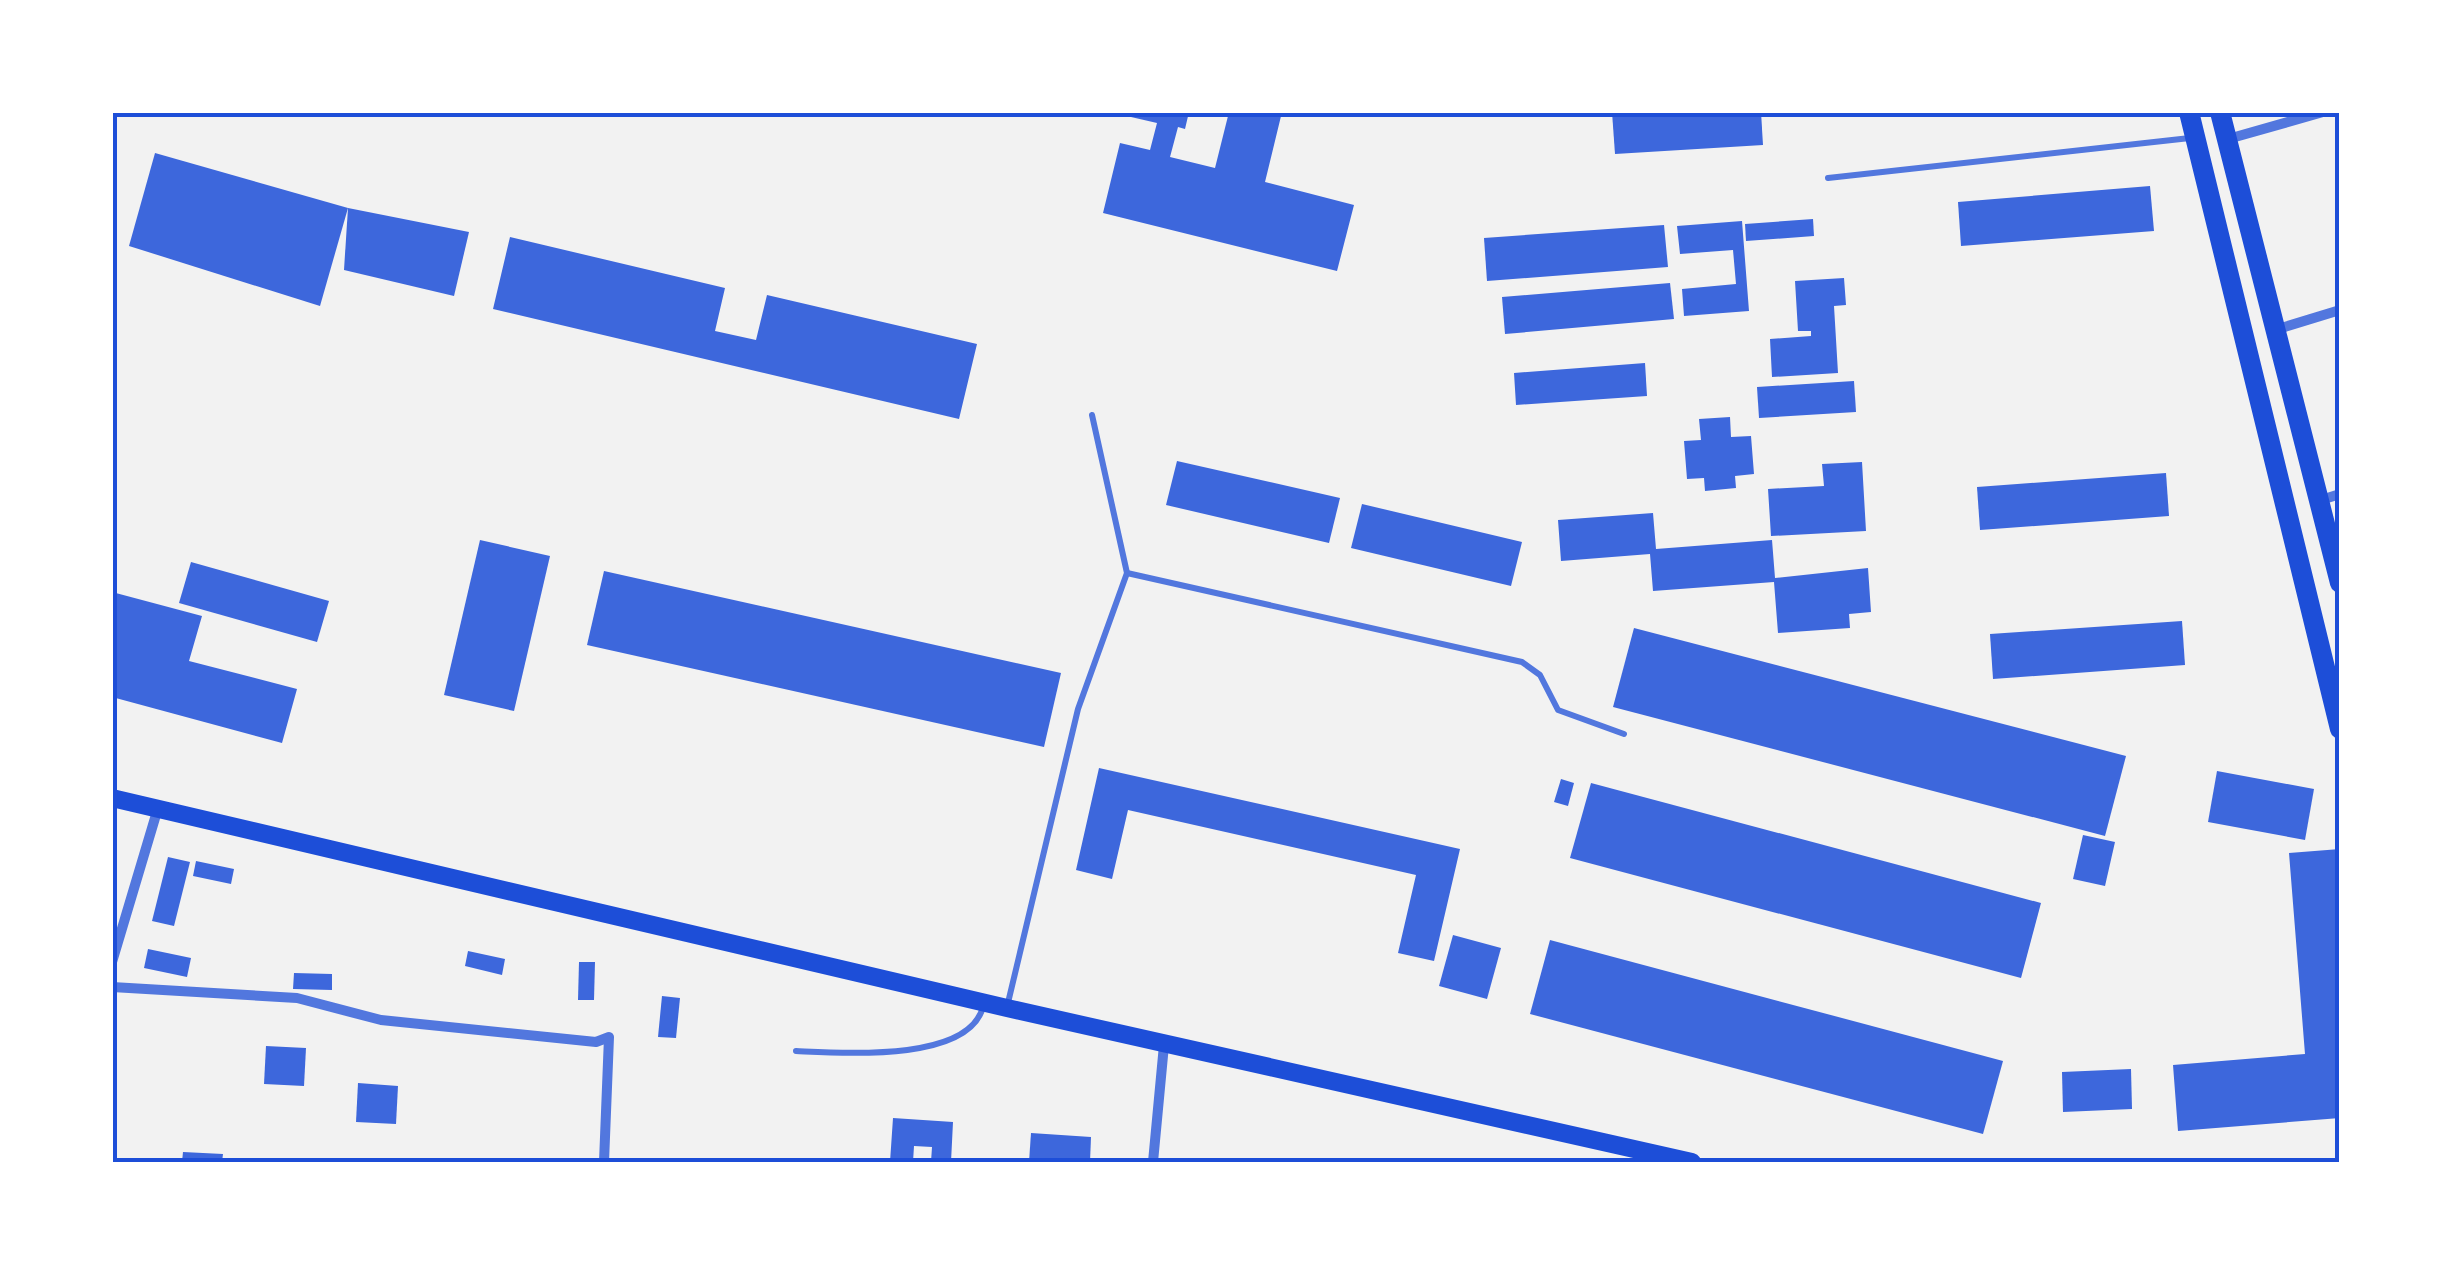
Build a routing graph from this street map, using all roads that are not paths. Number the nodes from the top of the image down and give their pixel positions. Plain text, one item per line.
1 (2189, 112) edge
2 (2220, 112) edge
3 (2323, 112) edge
4 (2196, 137) junction
5 (2228, 140) junction
6 (1828, 178) dead end
7 (2340, 310) edge
8 (2278, 329) junction
9 (1092, 415) dead end
10 (2330, 497) edge
11 (1127, 573) junction
12 (2340, 583) edge
13 (2340, 729) edge
14 (1624, 734) dead end
15 (112, 798) edge
16 (158, 808) junction
17 (112, 962) edge
18 (112, 987) edge
19 (984, 1002) junction
20 (1007, 1008) junction
21 (1164, 1044) junction
22 (796, 1052) dead end
23 (604, 1162) edge
24 (1153, 1162) edge
25 (1692, 1162) edge

1 - 4 main road
2 - 5 main road
3 - 5 street
4 - 6 lane
4 - 13 main road
5 - 8 main road
7 - 8 street
8 - 10 main road
9 - 11 lane
10 - 12 main road
11 - 14 lane
11 - 20 lane
15 - 16 main road
16 - 17 street
16 - 19 main road
18 - 23 street
19 - 20 main road
19 - 22 lane
20 - 21 main road
21 - 24 street
21 - 25 main road

